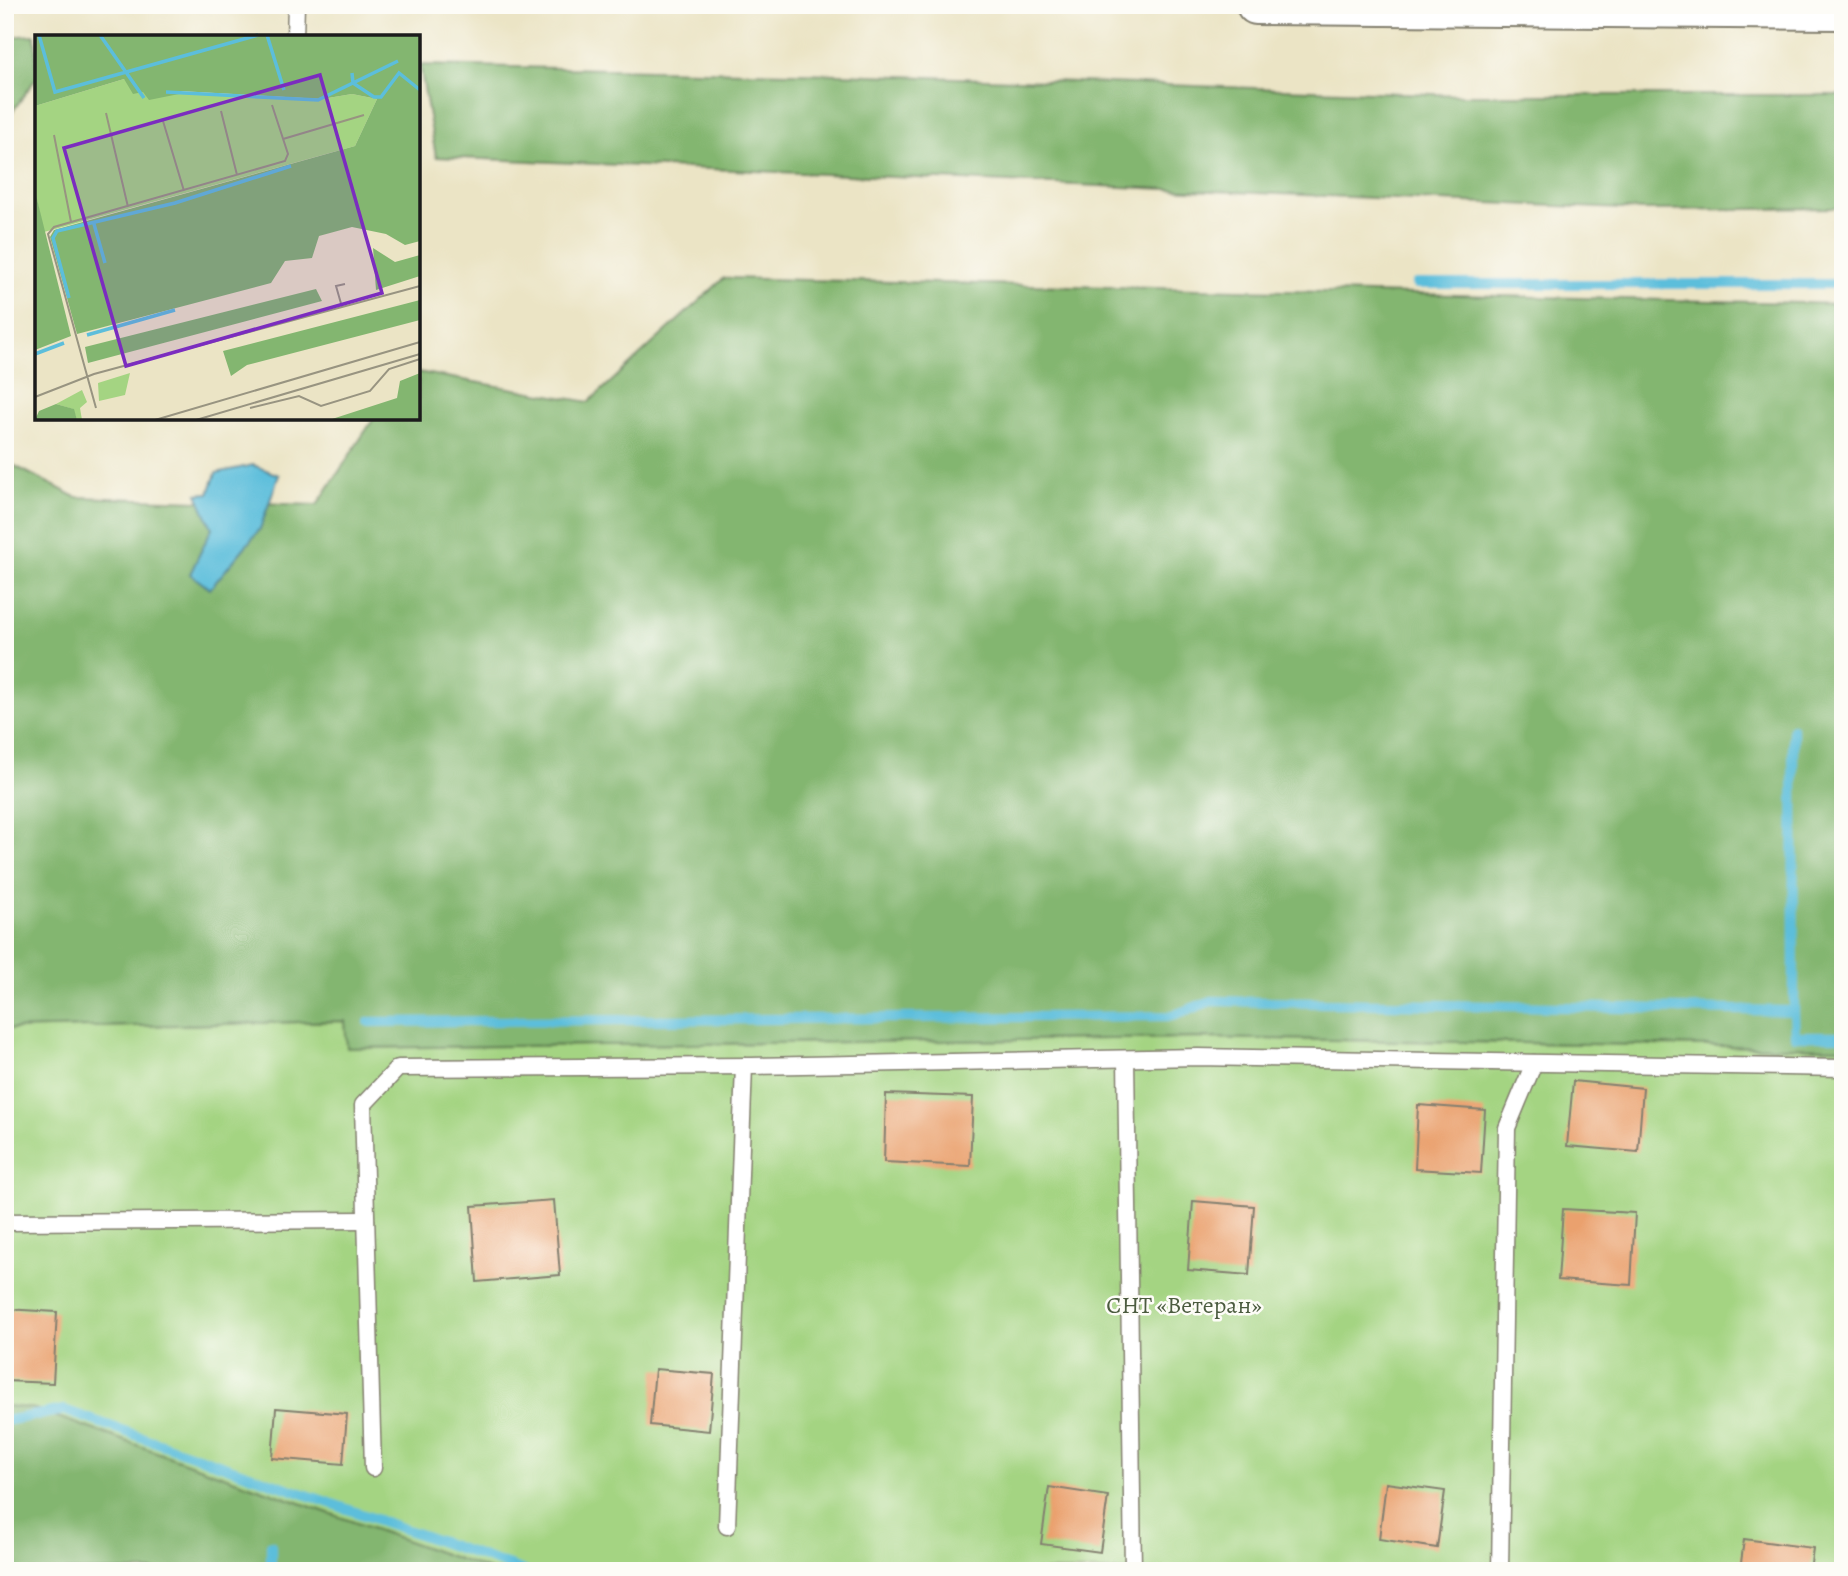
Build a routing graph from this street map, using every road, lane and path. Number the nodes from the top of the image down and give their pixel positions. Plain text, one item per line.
1 (296, 5) edge
2 (1256, 5) edge
3 (1843, 10) edge
4 (295, 35) edge
5 (1126, 1059) junction
6 (1534, 1063) junction
7 (744, 1066) junction
8 (1843, 1068) edge
9 (366, 1220) junction
10 (5, 1222) edge
11 (373, 1468) dead end
12 (727, 1526) dead end
13 (1133, 1569) dead end
14 (1500, 1571) edge

1 - 4 lane
2 - 3 main road
5 - 6 lane
5 - 7 lane
5 - 13 lane
6 - 8 lane
6 - 14 lane
7 - 9 lane
7 - 12 lane
9 - 10 lane
9 - 11 lane

